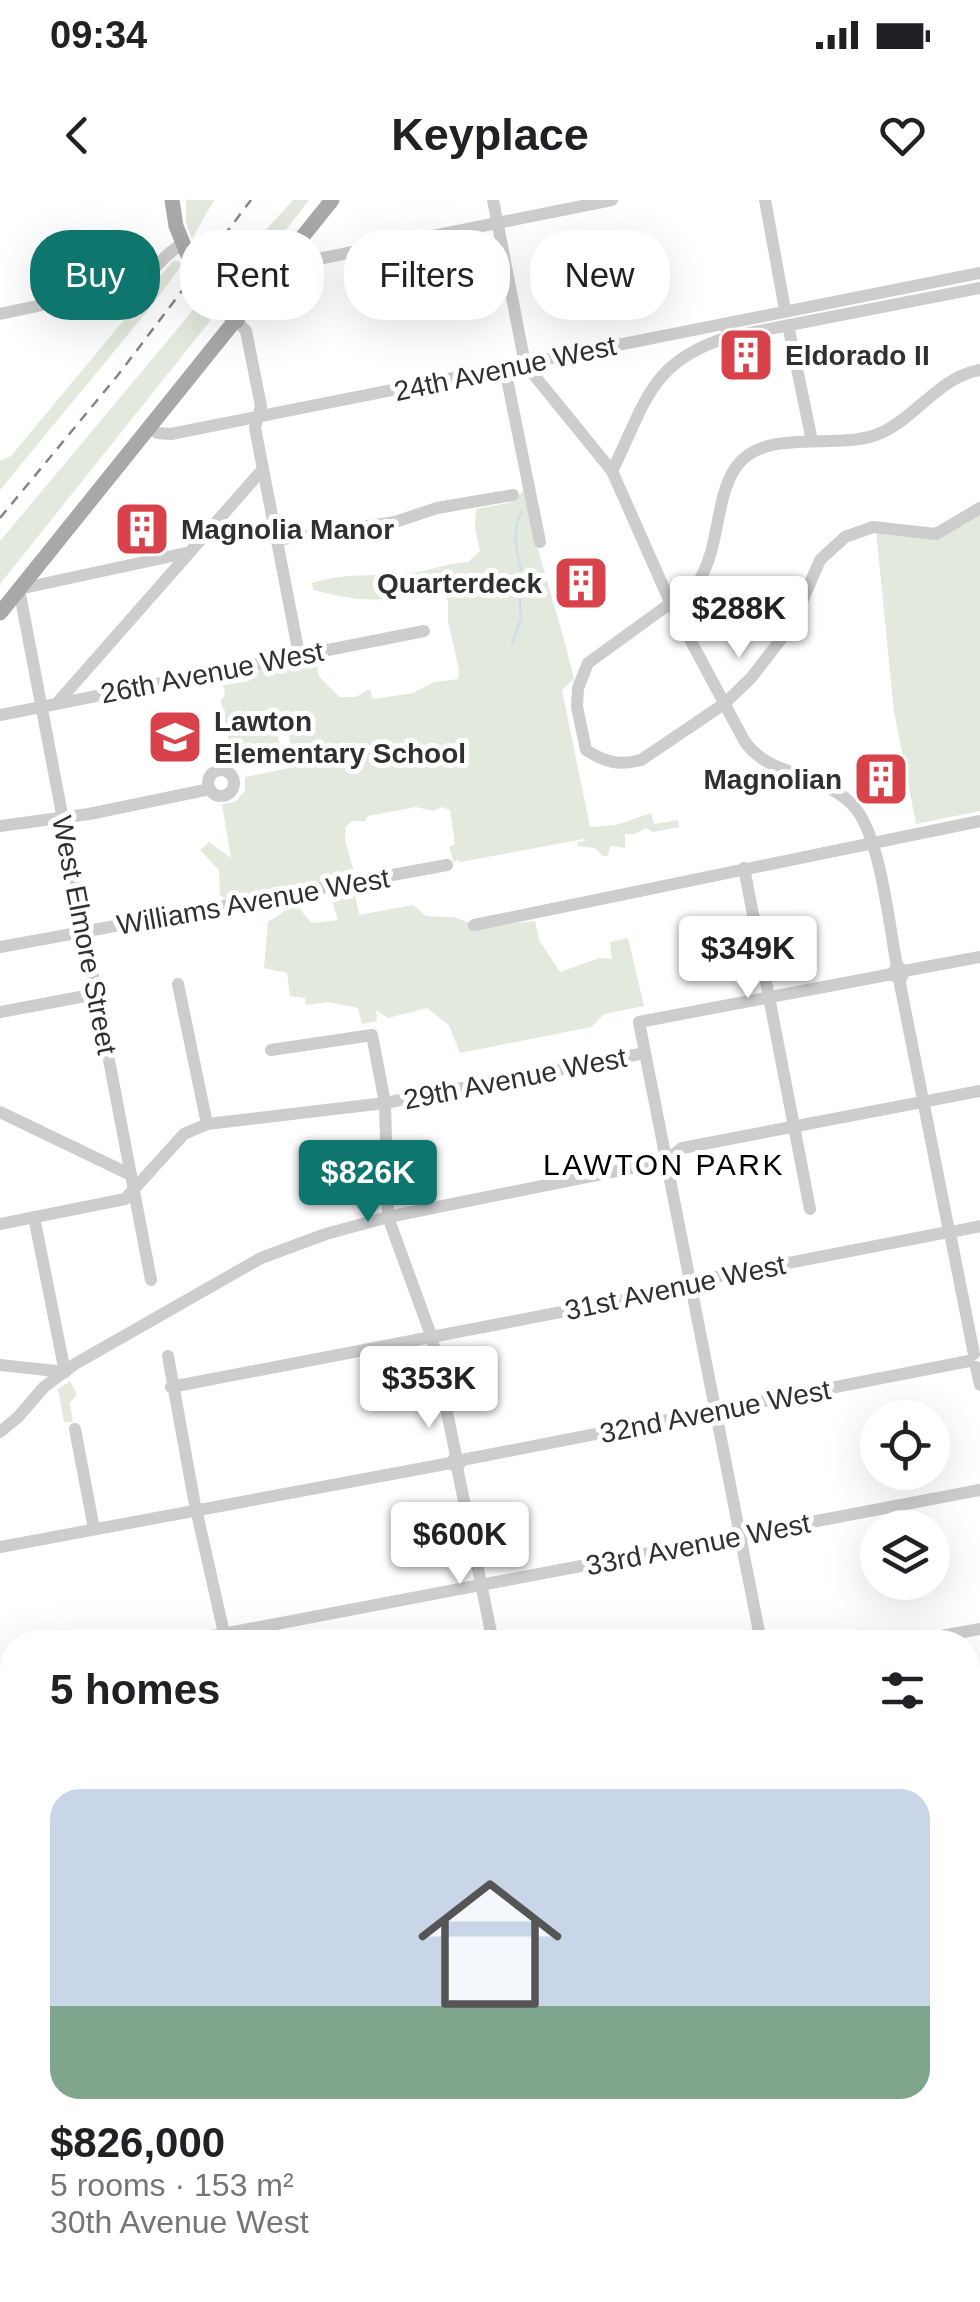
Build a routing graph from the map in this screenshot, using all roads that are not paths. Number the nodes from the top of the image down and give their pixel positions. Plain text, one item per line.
1 (172, 200) edge
2 (332, 200) edge
3 (493, 200) edge
4 (612, 200) edge
5 (765, 200) edge
6 (498, 223) junction
7 (180, 230) edge
8 (308, 230) edge
9 (180, 249) edge
10 (324, 258) edge
11 (980, 273) edge
12 (980, 288) edge
13 (0, 314) edge
14 (787, 318) junction
15 (237, 321) joint
16 (727, 330) junction
17 (525, 364) junction
18 (505, 368) junction
19 (980, 370) edge
20 (257, 418) junction
21 (150, 427) junction
22 (812, 442) junction
23 (262, 469) junction
24 (612, 471) junction
25 (513, 494) dead end
26 (980, 508) edge
27 (276, 540) junction
28 (540, 542) dead end
29 (186, 553) junction
30 (19, 589) junction
31 (671, 604) junction
32 (0, 613) edge
33 (424, 631) dead end
34 (298, 654) junction
35 (58, 702) junction
36 (724, 704) junction
37 (42, 706) junction
38 (0, 715) edge
39 (210, 789) dead end
40 (63, 816) junction
41 (980, 820) edge
42 (0, 826) edge
43 (871, 842) junction
44 (447, 866) dead end
45 (744, 868) junction
46 (474, 925) dead end
47 (85, 932) junction
48 (0, 947) edge
49 (980, 957) edge
50 (898, 973) junction
51 (178, 984) dead end
52 (96, 994) junction
53 (770, 997) junction
54 (0, 1012) edge
55 (271, 1050) dead end
56 (645, 1053) junction
57 (980, 1092) edge
58 (923, 1102) junction
59 (385, 1104) junction
60 (0, 1112) edge
61 (207, 1124) junction
62 (795, 1126) junction
63 (666, 1162) junction
64 (130, 1174) junction
65 (133, 1191) junction
66 (810, 1209) dead end
67 (388, 1217) junction
68 (34, 1218) junction
69 (0, 1224) edge
70 (980, 1226) edge
71 (950, 1232) junction
72 (150, 1280) dead end
73 (690, 1285) junction
74 (432, 1338) junction
75 (168, 1356) dead end
76 (976, 1360) edge
77 (0, 1365) edge
78 (64, 1372) junction
79 (980, 1385) edge
80 (172, 1387) junction
81 (715, 1411) junction
82 (75, 1429) dead end
83 (0, 1432) edge
84 (457, 1461) junction
85 (980, 1490) edge
86 (197, 1509) junction
87 (94, 1529) junction
88 (740, 1536) junction
89 (0, 1547) edge
90 (481, 1587) junction
91 (223, 1630) edge
92 (265, 1630) edge
93 (490, 1630) edge
94 (759, 1630) edge

1 - 7 main road
2 - 8 main road
3 - 6 street
4 - 6 street
5 - 14 street
6 - 10 street
6 - 17 street
9 - 13 street
11 - 14 street, 24th Avenue West
12 - 14 street, 24th Avenue West
14 - 16 street, 24th Avenue West
14 - 22 street
15 - 20 street
15 - 21 main road
16 - 17 street, 24th Avenue West
16 - 24 street
17 - 18 street, 24th Avenue West
17 - 24 street
18 - 20 street, 24th Avenue West
18 - 28 street
19 - 22 street
20 - 21 street, 24th Avenue West
20 - 23 street
21 - 30 main road
22 - 31 street
23 - 27 street
23 - 29 street
24 - 31 street
25 - 27 street
26 - 36 street
27 - 34 street
29 - 30 street
29 - 35 street
30 - 32 main road
30 - 37 street, West Elmore Street
31 - 36 street
31 - 36 street
33 - 34 street, 26th Avenue West
34 - 35 street, 26th Avenue West
35 - 37 street, 26th Avenue West
36 - 43 street
37 - 38 street, 26th Avenue West
37 - 40 street, West Elmore Street
39 - 40 street
40 - 42 street
40 - 47 street, West Elmore Street
41 - 43 street
43 - 45 street
43 - 50 street
44 - 47 street, Williams Avenue West
45 - 46 street
45 - 53 street
47 - 48 street, Williams Avenue West
47 - 52 street, West Elmore Street
49 - 50 street, 29th Avenue West
50 - 53 street, 29th Avenue West
50 - 58 street
51 - 61 street
52 - 54 street
52 - 64 street, West Elmore Street
53 - 56 street, 29th Avenue West
53 - 62 street
55 - 59 street
56 - 59 street, 29th Avenue West
56 - 63 street
57 - 58 street
58 - 62 street
58 - 71 street
59 - 61 street, 29th Avenue West
59 - 67 street
60 - 64 street
61 - 65 street, 29th Avenue West
62 - 63 street
62 - 66 street
63 - 67 street
63 - 73 street
64 - 65 street, West Elmore Street
65 - 68 street, 29th Avenue West
65 - 72 street, West Elmore Street
67 - 74 street
67 - 78 street
68 - 69 street, 29th Avenue West
68 - 78 street
70 - 71 street, 31st Avenue West
71 - 73 street, 31st Avenue West
71 - 76 street
73 - 74 street, 31st Avenue West
73 - 81 street
74 - 80 street, 31st Avenue West
74 - 84 street
75 - 80 street
76 - 79 street
76 - 81 street, 32nd Avenue West
77 - 78 street
78 - 83 street
80 - 86 street
81 - 84 street, 32nd Avenue West
81 - 88 street
82 - 87 street
84 - 86 street, 32nd Avenue West
84 - 90 street
85 - 88 street, 33rd Avenue West
86 - 87 street, 32nd Avenue West
86 - 91 street
87 - 89 street, 32nd Avenue West
88 - 90 street, 33rd Avenue West
88 - 94 street
90 - 92 street, 33rd Avenue West
90 - 93 street

